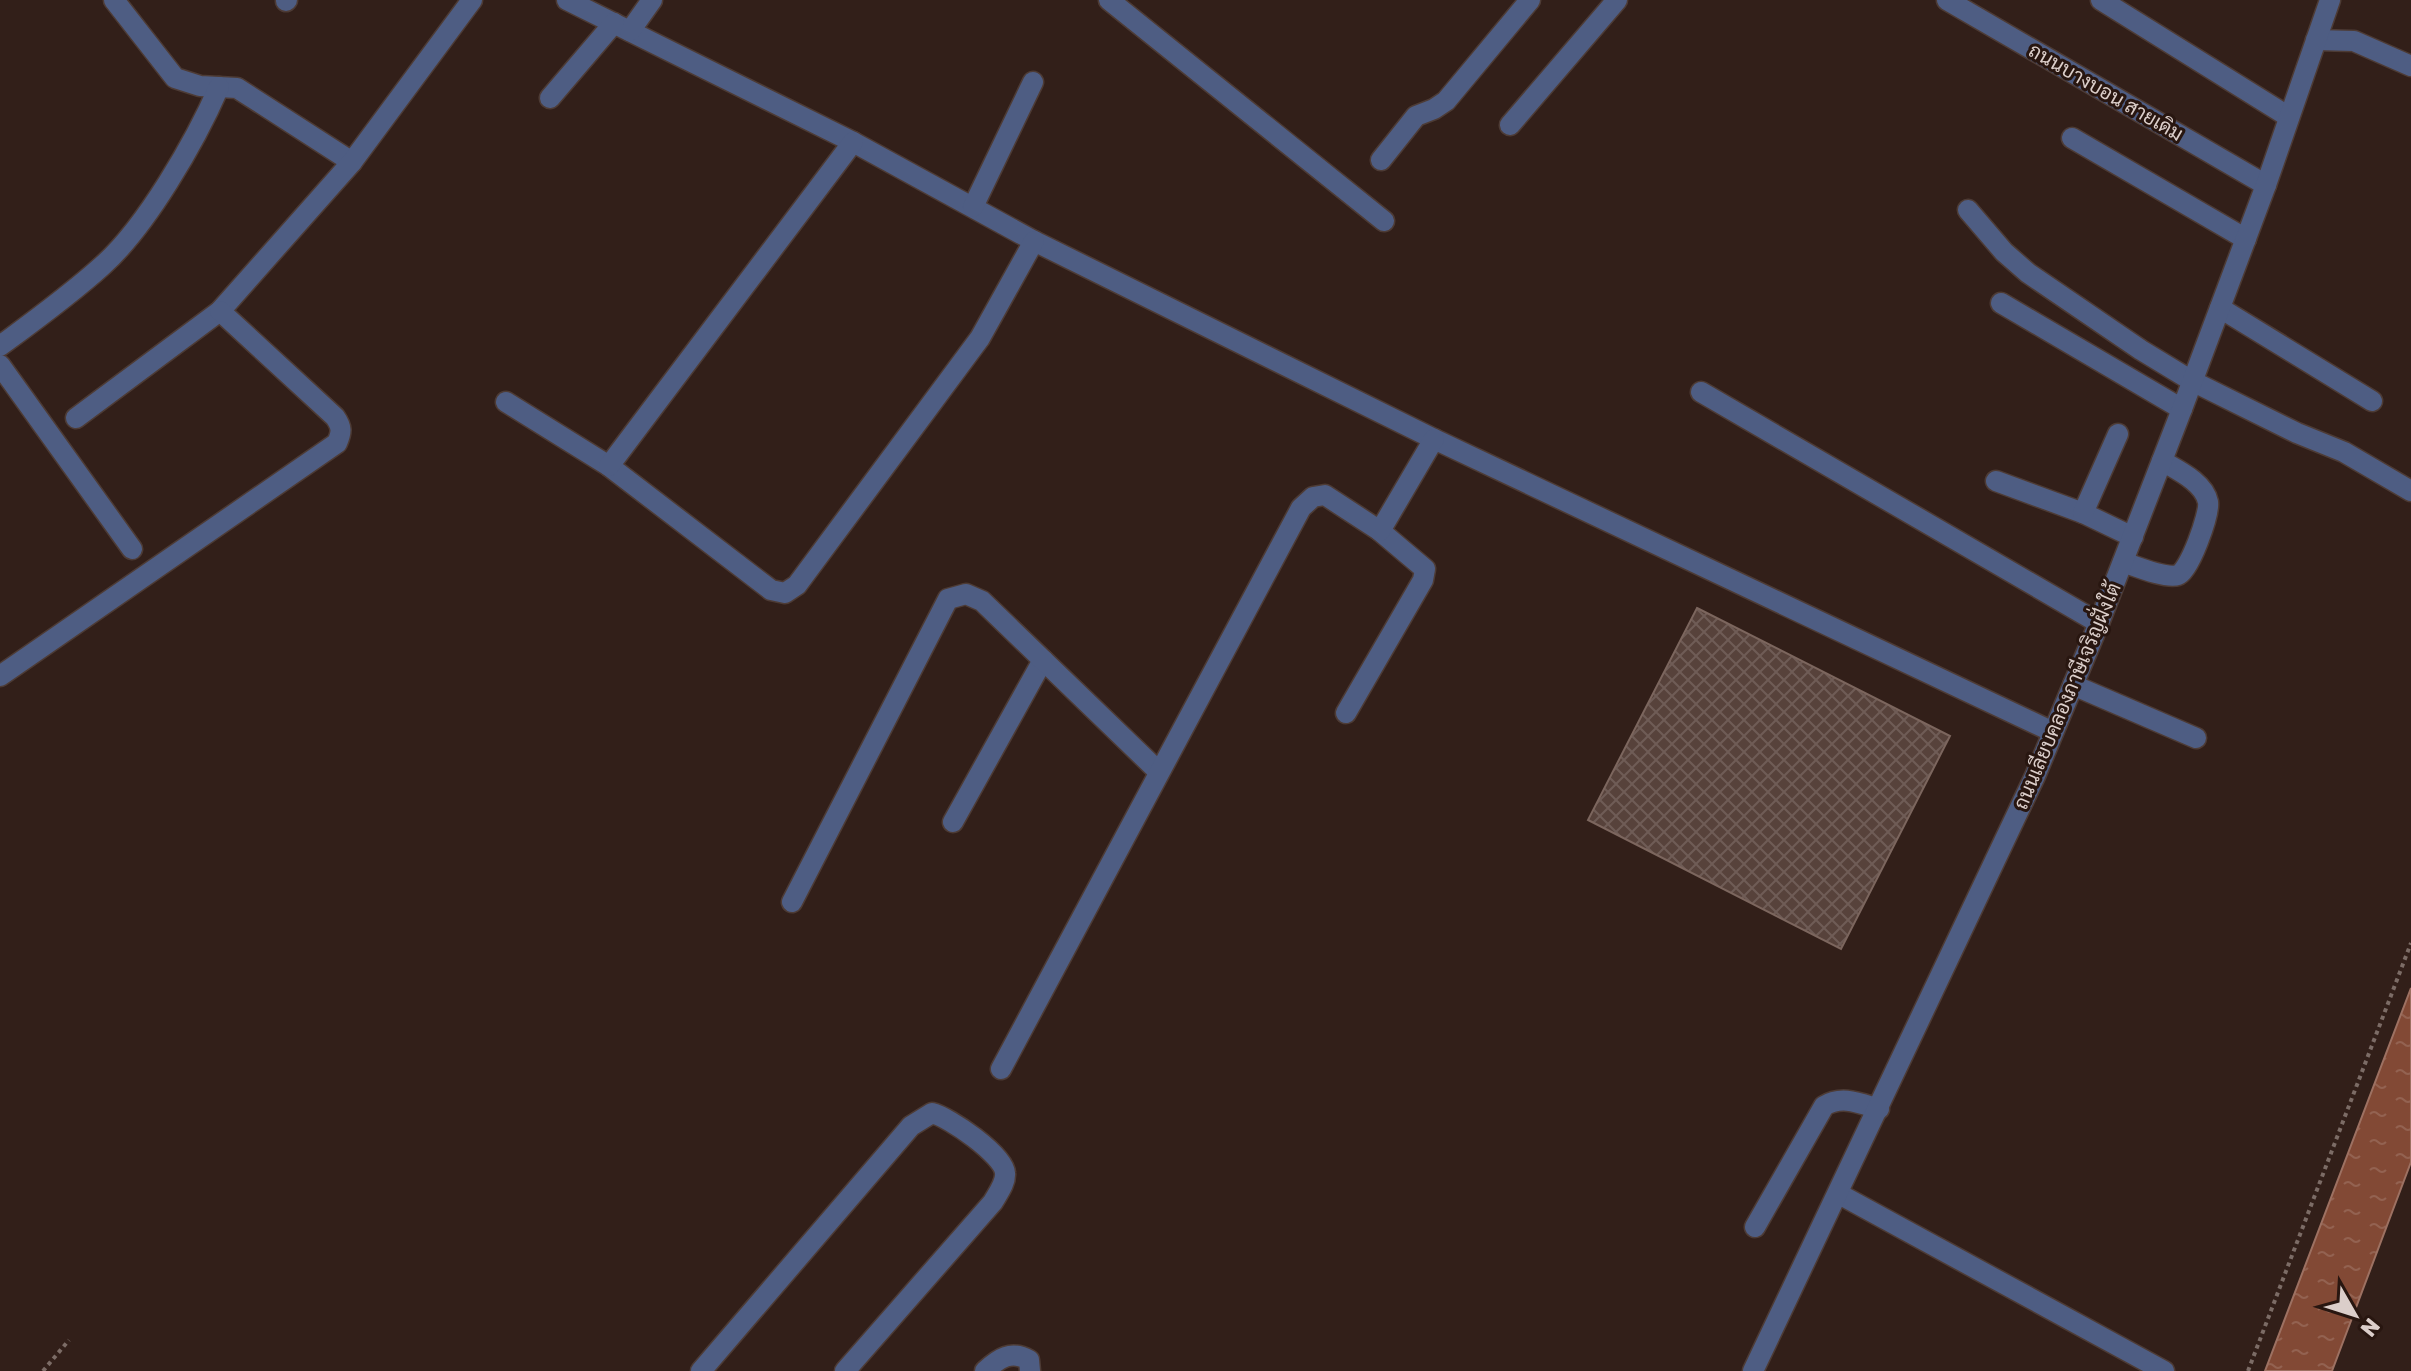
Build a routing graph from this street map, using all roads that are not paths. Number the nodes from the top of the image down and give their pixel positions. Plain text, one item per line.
1 (114, 0) edge
2 (472, 0) edge
3 (567, 0) edge
4 (652, 0) edge
5 (1109, 0) edge
6 (1530, 0) edge
7 (1617, 0) edge
8 (1947, 0) edge
9 (2101, 0) edge
10 (2325, 2) edge
11 (622, 27) junction
12 (2316, 40) junction
13 (2411, 66) edge
14 (1033, 82) dead end
15 (219, 87) junction
16 (550, 98) dead end
17 (2289, 117) junction
18 (1510, 125) dead end
19 (2072, 138) dead end
20 (853, 142) junction
21 (1381, 160) dead end
22 (352, 162) junction
23 (2266, 185) junction
24 (973, 207) junction
25 (1968, 210) dead end
26 (1384, 221) dead end
27 (2246, 239) junction
28 (1034, 241) junction
29 (2001, 303) dead end
30 (2220, 308) junction
31 (220, 311) junction
32 (0, 346) edge
33 (0, 365) edge
34 (2192, 381) junction
35 (1701, 392) dead end
36 (2372, 401) dead end
37 (506, 402) dead end
38 (2182, 409) junction
39 (76, 418) dead end
40 (2118, 434) dead end
41 (1434, 439) junction
42 (2162, 461) junction
43 (609, 466) junction
44 (1996, 481) dead end
45 (2411, 491) edge
46 (2083, 513) junction
47 (1380, 531) junction
48 (2133, 537) junction
49 (132, 549) dead end
50 (2123, 562) junction
51 (2099, 623) junction
52 (1043, 660) junction
53 (0, 676) edge
54 (2073, 685) junction
55 (1346, 713) dead end
56 (2053, 732) junction
57 (2196, 738) dead end
58 (1158, 771) junction
59 (953, 822) dead end
60 (792, 902) dead end
61 (1001, 1069) dead end
62 (1879, 1109) junction
63 (1839, 1194) junction
64 (1755, 1227) dead end
65 (701, 1371) edge
66 (845, 1371) edge
67 (985, 1371) edge
68 (1030, 1371) edge
69 (1753, 1371) edge
70 (2164, 1371) edge

1 - 15 street
2 - 22 street
3 - 11 street
4 - 11 street
5 - 26 street
6 - 21 street
7 - 18 street
8 - 23 street, ถนนบางบอน สายเดิม
9 - 17 street
10 - 12 street, ถนนเลียบคลองภาษีเจริญฝั่งใต้
11 - 16 street
11 - 20 street
12 - 13 street
12 - 17 street, ถนนเลียบคลองภาษีเจริญฝั่งใต้
14 - 24 street
15 - 22 street
15 - 32 street
17 - 23 street, ถนนเลียบคลองภาษีเจริญฝั่งใต้
19 - 27 street
20 - 24 street
20 - 43 street
22 - 31 street
23 - 27 street, ถนนเลียบคลองภาษีเจริญฝั่งใต้
24 - 28 street
25 - 34 street
27 - 30 street, ถนนเลียบคลองภาษีเจริญฝั่งใต้
28 - 41 street
28 - 43 street
29 - 38 street
30 - 34 street, ถนนเลียบคลองภาษีเจริญฝั่งใต้
30 - 36 street
31 - 39 street
31 - 53 street
33 - 49 street
34 - 38 street, ถนนเลียบคลองภาษีเจริญฝั่งใต้
34 - 45 street
35 - 51 street
37 - 43 street
38 - 42 street, ถนนเลียบคลองภาษีเจริญฝั่งใต้
40 - 46 street
41 - 47 street
41 - 56 street
42 - 48 street, ถนนเลียบคลองภาษีเจริญฝั่งใต้
42 - 50 street
44 - 46 street
46 - 48 street
47 - 55 street
47 - 58 street
48 - 50 street, ถนนเลียบคลองภาษีเจริญฝั่งใต้
50 - 51 street, ถนนเลียบคลองภาษีเจริญฝั่งใต้
51 - 54 street, ถนนเลียบคลองภาษีเจริญฝั่งใต้
52 - 58 street
52 - 59 street
52 - 60 street
54 - 56 street, ถนนเลียบคลองภาษีเจริญฝั่งใต้
54 - 57 street
56 - 62 street, ถนนเลียบคลองภาษีเจริญฝั่งใต้
58 - 61 street
62 - 63 street, ถนนเลียบคลองภาษีเจริญฝั่งใต้
62 - 64 street
63 - 69 street, ถนนเลียบคลองภาษีเจริญฝั่งใต้
63 - 70 street
65 - 66 street
67 - 68 street

